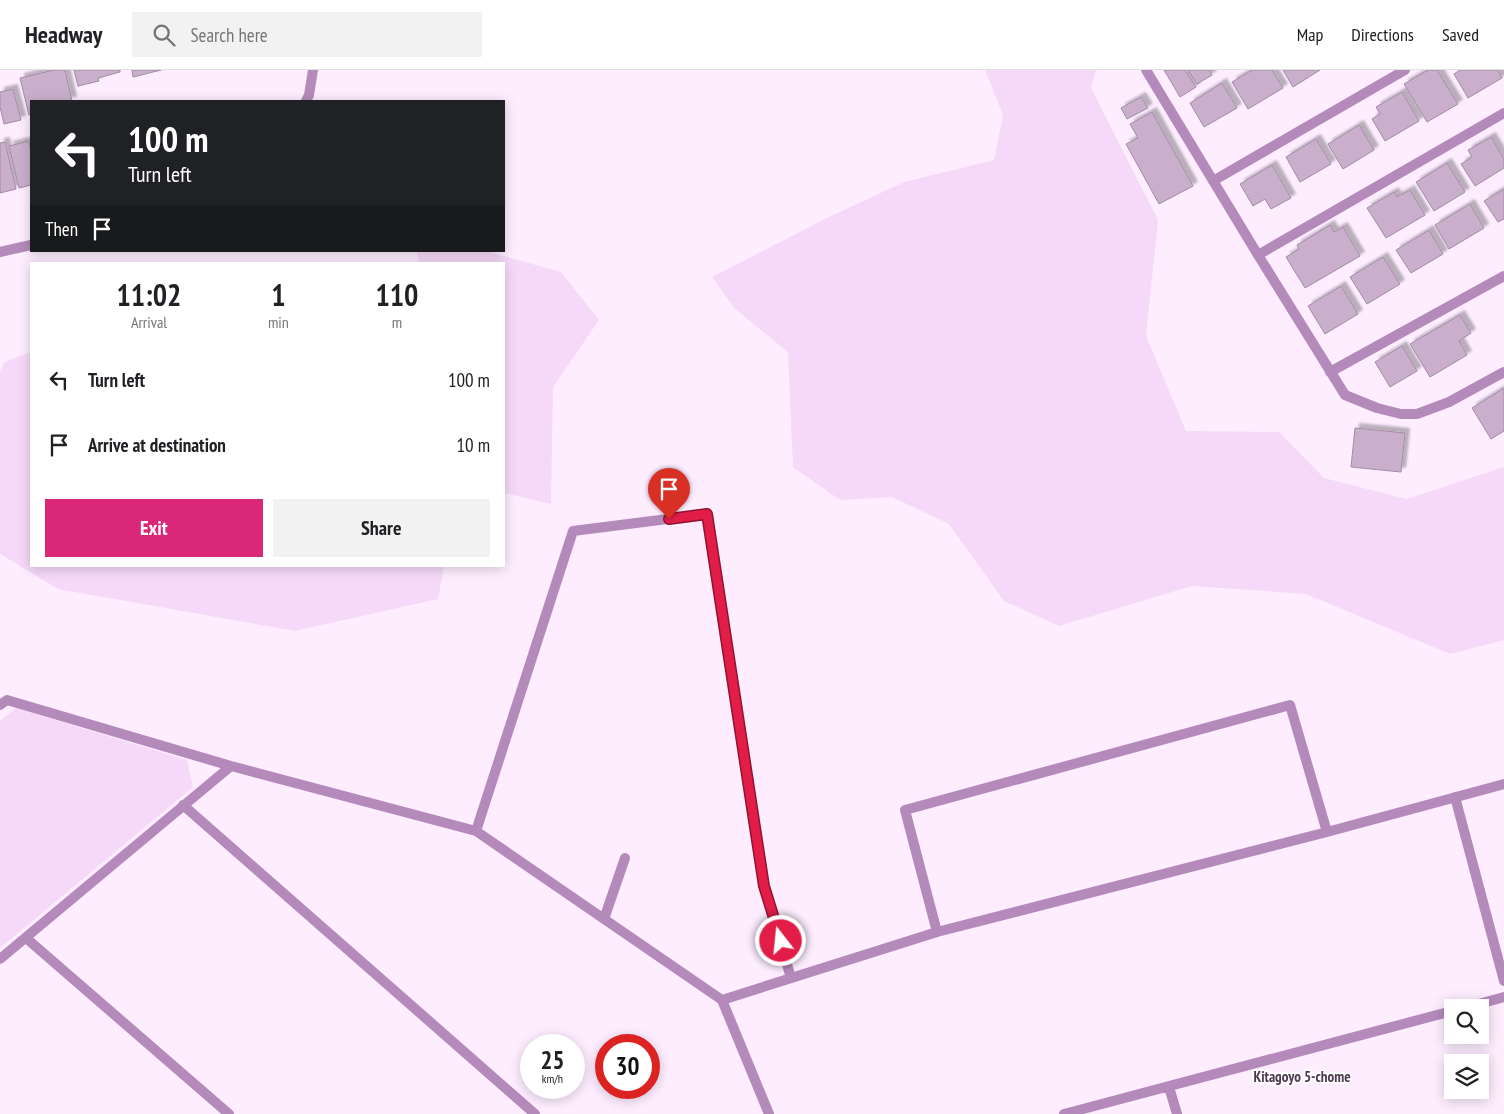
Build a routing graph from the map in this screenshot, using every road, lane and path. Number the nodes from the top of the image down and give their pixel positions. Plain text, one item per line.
1 (313, 70) edge
2 (1146, 70) edge
3 (1405, 70) edge
4 (306, 100) edge
5 (1504, 113) edge
6 (1212, 181) junction
7 (30, 244) edge
8 (0, 252) edge
9 (1258, 255) junction
10 (1504, 276) edge
11 (1330, 372) junction
12 (1504, 372) edge
13 (0, 705) edge
14 (232, 766) junction
15 (1504, 784) edge
16 (1456, 797) junction
17 (183, 805) junction
18 (476, 831) junction
19 (1327, 832) junction
20 (624, 858) dead end
21 (604, 919) junction
22 (937, 932) junction
23 (26, 938) junction
24 (0, 959) edge
25 (791, 978) junction
26 (1504, 981) edge
27 (1504, 997) edge
28 (722, 1000) junction
29 (1489, 1001) edge
30 (1444, 1012) edge
31 (1169, 1087) junction
32 (229, 1114) edge
33 (535, 1114) edge
34 (769, 1114) edge
35 (1064, 1114) edge
36 (1177, 1114) edge

1 - 4 street
2 - 6 street
3 - 6 street
5 - 9 street
6 - 9 street
7 - 8 street
9 - 11 street
10 - 11 street
11 - 12 street
13 - 14 street
14 - 17 street
14 - 18 street
15 - 16 street
16 - 19 street
16 - 26 street
17 - 23 street
17 - 33 street
18 - 21 street
18 - 25 street
19 - 22 street
19 - 22 street
20 - 21 street
21 - 28 street
22 - 25 street
23 - 24 street
23 - 32 street
25 - 28 street
27 - 29 street
28 - 34 street
30 - 31 street
31 - 35 street
31 - 36 street

